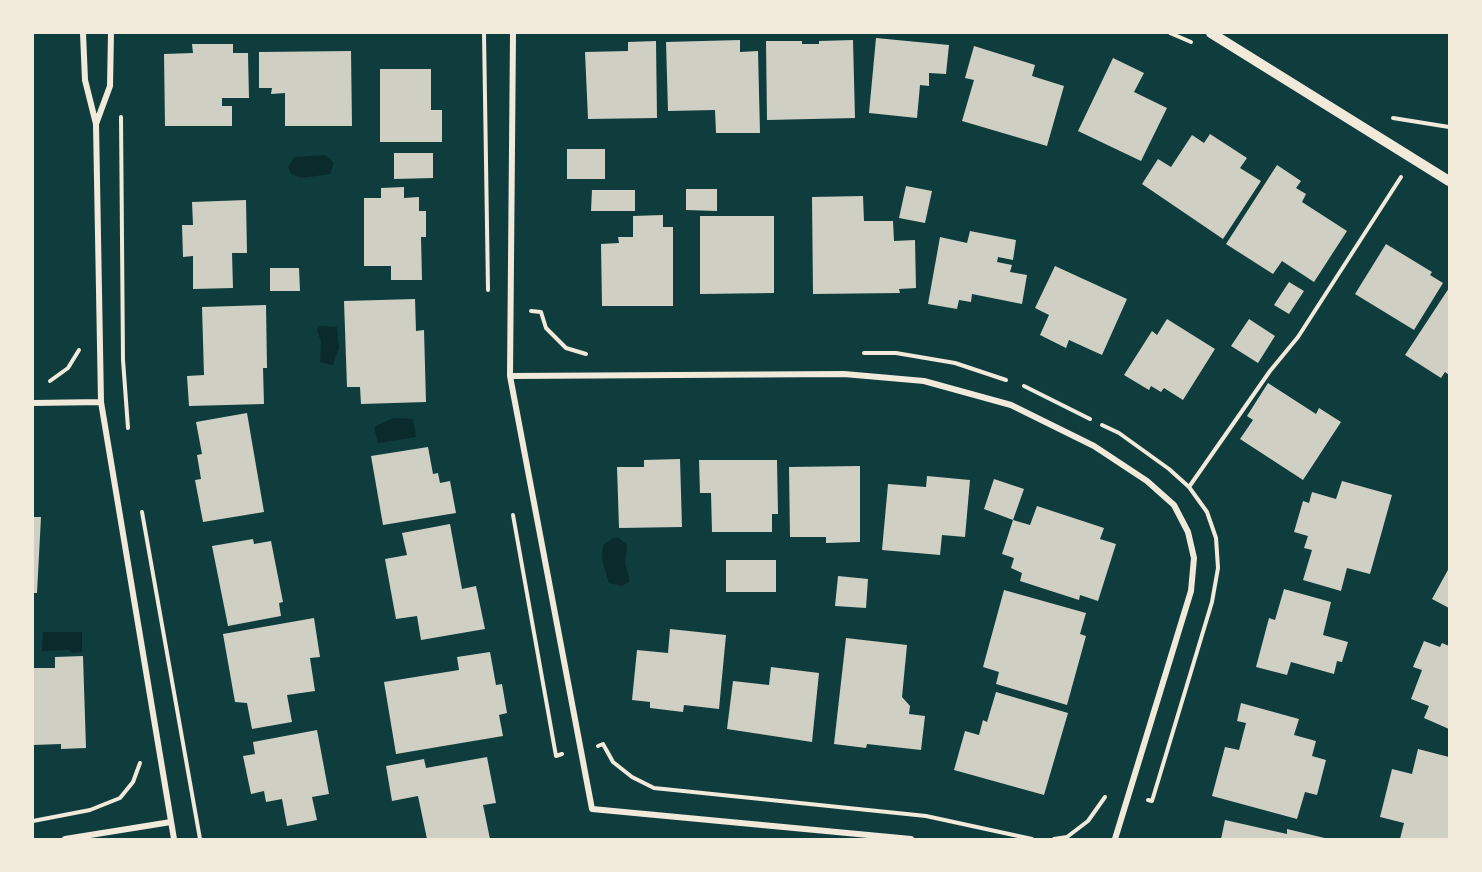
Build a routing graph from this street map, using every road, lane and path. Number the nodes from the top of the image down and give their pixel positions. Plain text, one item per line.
1 (83, 33) edge
2 (111, 33) edge
3 (484, 33) edge
4 (513, 33) edge
5 (1211, 33) edge
6 (121, 108) dead end
7 (1393, 118) dead end
8 (96, 124) junction
9 (1449, 126) edge
10 (1413, 159) junction
11 (1449, 181) edge
12 (510, 310) junction
13 (80, 341) dead end
14 (860, 353) dead end
15 (598, 354) dead end
16 (510, 376) junction
17 (1008, 381) dead end
18 (46, 383) dead end
19 (1019, 385) dead end
20 (101, 402) junction
21 (33, 403) edge
22 (129, 432) dead end
23 (1189, 487) junction
24 (141, 501) dead end
25 (1174, 505) junction
26 (512, 508) dead end
27 (581, 750) junction
28 (139, 756) dead end
29 (1127, 795) junction
30 (33, 821) edge
31 (171, 822) junction
32 (66, 839) edge
33 (174, 839) edge
34 (200, 839) edge
35 (911, 839) edge
36 (1032, 839) edge
37 (1054, 839) edge
38 (1114, 839) edge

1 - 8 street
2 - 8 street
3 - 12 path
4 - 12 street
5 - 10 street
6 - 22 path
7 - 9 path
8 - 20 street
10 - 11 street
10 - 23 path
12 - 15 path
12 - 16 street
13 - 18 path
14 - 17 path
16 - 25 street
16 - 27 street
19 - 23 path
20 - 21 street
20 - 31 street
23 - 25 path
23 - 29 path
24 - 34 path
25 - 29 street
26 - 27 path
27 - 35 street
27 - 36 path
28 - 30 path
29 - 37 path
29 - 38 street
31 - 32 street
31 - 33 street

